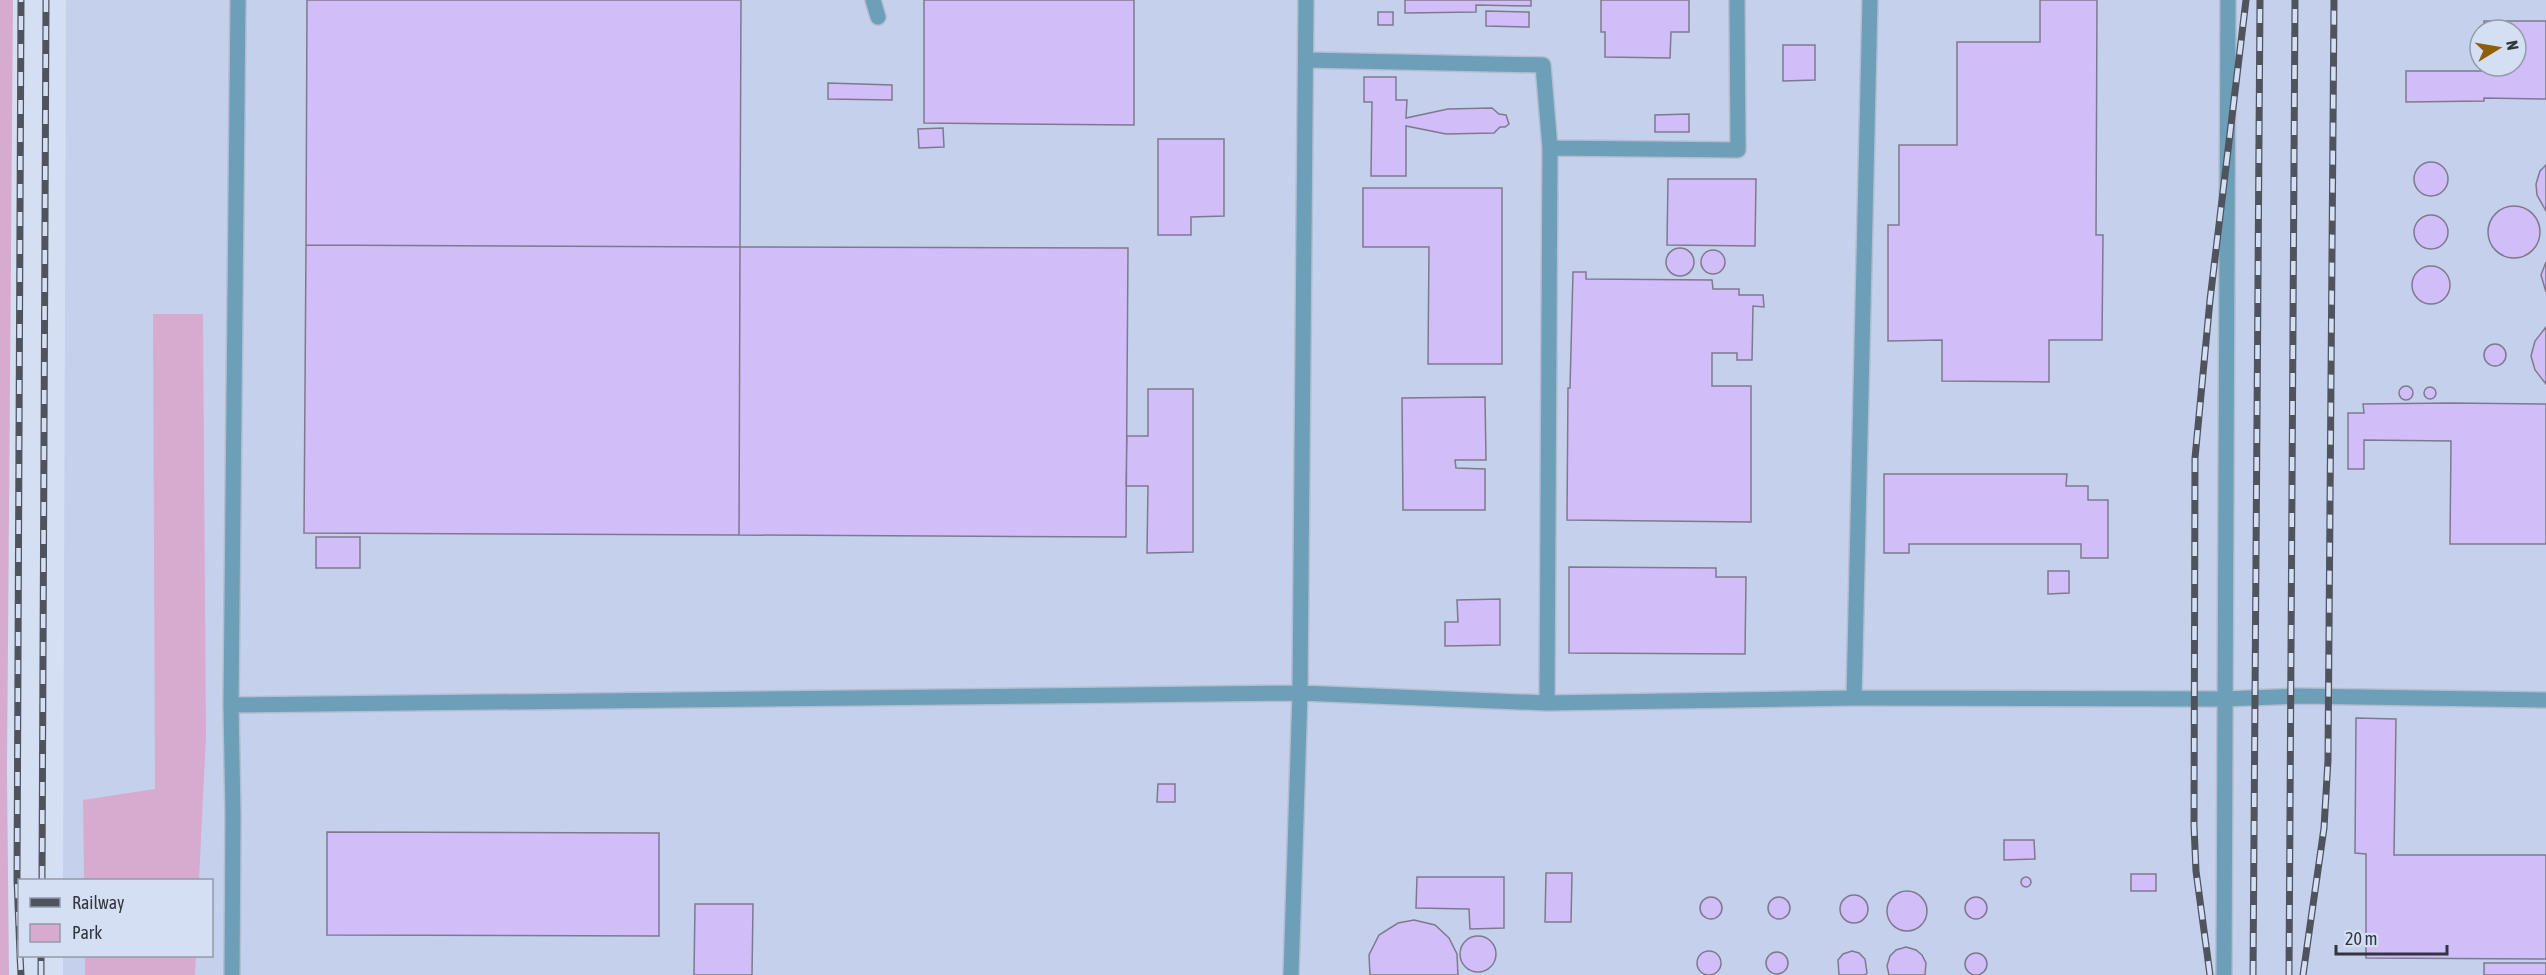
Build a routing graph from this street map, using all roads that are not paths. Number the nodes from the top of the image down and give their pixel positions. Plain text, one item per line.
1 (238, 0) edge
2 (873, 0) edge
3 (1306, 0) edge
4 (1737, 0) edge
5 (1870, 0) edge
6 (2228, 0) edge
7 (878, 17) dead end
8 (1306, 60) junction
9 (1550, 148) junction
10 (1300, 693) junction
11 (1854, 698) junction
12 (2225, 699) junction
13 (2546, 700) edge
14 (1547, 703) junction
15 (231, 705) junction
16 (232, 975) edge
17 (1291, 975) edge
18 (2224, 975) edge

1 - 15 lane
2 - 7 lane
3 - 8 lane
4 - 9 lane
5 - 11 lane
6 - 12 lane
8 - 9 lane
8 - 10 lane
9 - 14 lane
10 - 14 lane
10 - 15 lane
10 - 17 lane
11 - 12 lane
11 - 14 lane
12 - 13 lane
12 - 18 lane
15 - 16 lane

